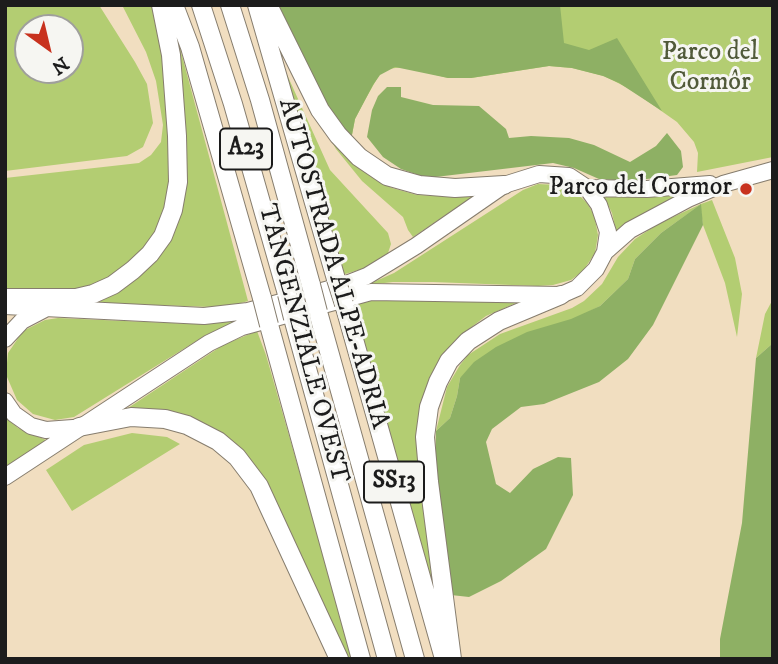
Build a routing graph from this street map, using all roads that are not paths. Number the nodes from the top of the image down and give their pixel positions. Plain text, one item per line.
1 (161, 5) edge
2 (174, 5) edge
3 (201, 5) edge
4 (230, 5) edge
5 (257, 5) edge
6 (268, 5) edge
7 (773, 170) edge
8 (723, 184) junction
9 (504, 185) junction
10 (587, 188) junction
11 (605, 252) junction
12 (561, 295) junction
13 (5, 298) edge
14 (5, 306) edge
15 (47, 308) junction
16 (5, 339) edge
17 (5, 401) edge
18 (79, 427) junction
19 (5, 477) edge
20 (339, 659) edge
21 (361, 659) edge
22 (387, 659) edge
23 (415, 659) edge
24 (443, 659) edge
25 (452, 659) edge

1 - 13 highway
2 - 21 highway, TANGENZIALE OVEST, bridge
3 - 22 highway, AUTOSTRADA ALPE-ADRIA / A23, bridge
4 - 23 highway, AUTOSTRADA ALPE-ADRIA / A23, bridge
5 - 24 highway, TANGENZIALE OVEST / SS13, bridge
6 - 9 highway
7 - 8 main road
8 - 10 main road
8 - 11 main road
9 - 10 main road
9 - 15 main road
10 - 11 main road
11 - 12 main road
12 - 18 main road
12 - 25 highway
14 - 15 main road
15 - 16 main road
17 - 18 main road
18 - 19 main road
18 - 20 highway

